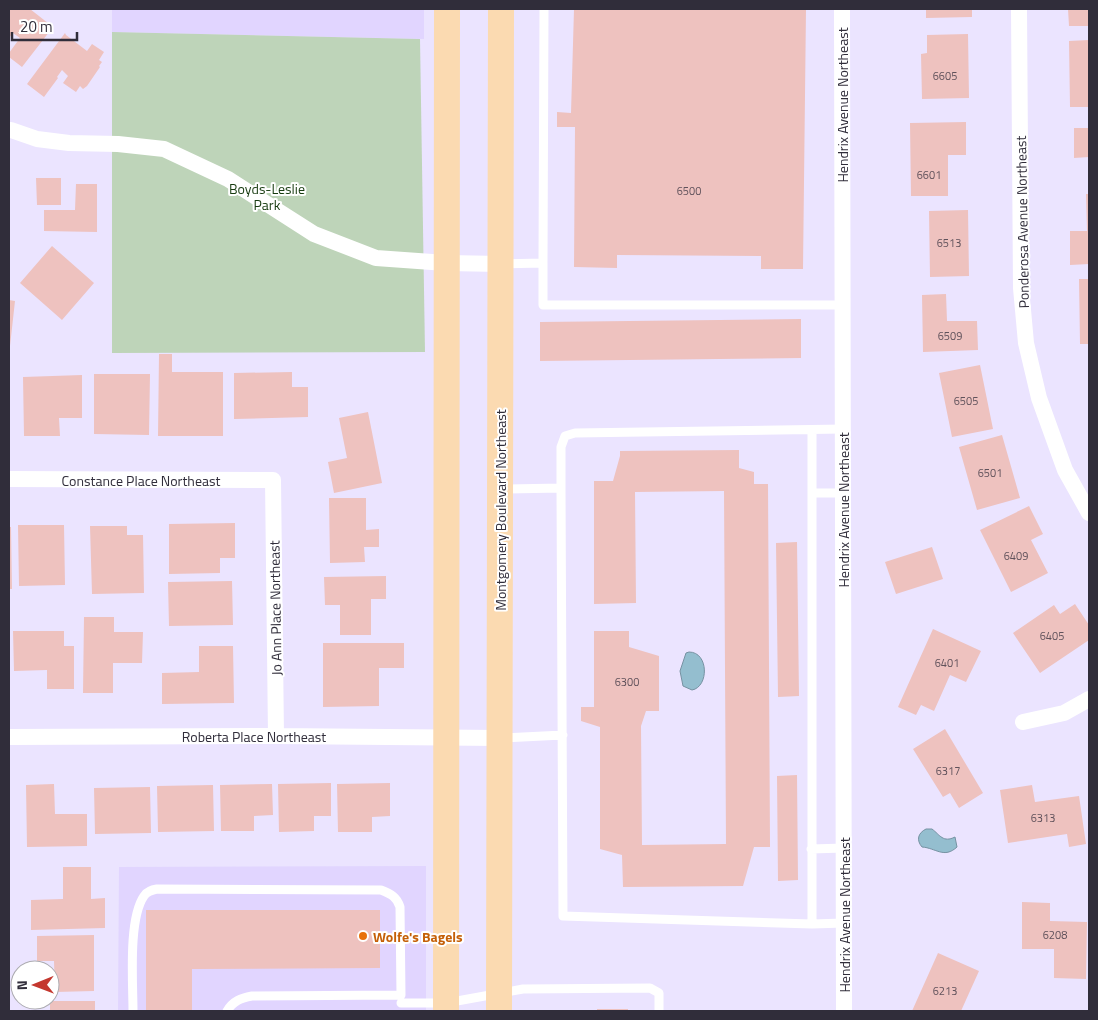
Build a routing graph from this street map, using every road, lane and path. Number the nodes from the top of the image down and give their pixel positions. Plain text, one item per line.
1 (447, 9) edge
2 (501, 9) edge
3 (544, 9) edge
4 (842, 9) edge
5 (1019, 9) edge
6 (10, 132) edge
7 (446, 263) junction
8 (543, 263) junction
9 (501, 264) junction
10 (843, 305) junction
11 (812, 430) junction
12 (843, 430) junction
13 (9, 479) edge
14 (273, 480) joint
15 (561, 488) junction
16 (500, 489) junction
17 (812, 493) junction
18 (843, 493) junction
19 (1089, 513) edge
20 (1089, 699) edge
21 (1023, 722) dead end
22 (563, 735) junction
23 (276, 736) junction
24 (9, 737) edge
25 (446, 737) junction
26 (499, 738) junction
27 (844, 848) junction
28 (811, 849) junction
29 (844, 923) junction
30 (812, 924) junction
31 (499, 1002) edge
32 (401, 1003) edge
33 (446, 1007) edge
34 (133, 1011) edge
35 (227, 1011) edge
36 (659, 1011) edge
37 (844, 1011) edge

1 - 7 main road
2 - 9 main road, Montgomery Boulevard Northeast
3 - 8 lane
4 - 10 street, Hendrix Avenue Northeast
5 - 19 street, Ponderosa Avenue Northeast
6 - 7 street
7 - 9 street
7 - 25 main road
8 - 9 lane
8 - 10 lane
9 - 16 main road, Montgomery Boulevard Northeast
10 - 12 street, Hendrix Avenue Northeast
11 - 12 lane
11 - 15 lane
11 - 17 lane
12 - 18 street, Hendrix Avenue Northeast
13 - 14 street, Constance Place Northeast
14 - 23 street, Jo Ann Place Northeast
15 - 16 lane
15 - 22 lane
16 - 26 main road, Montgomery Boulevard Northeast
17 - 18 lane
17 - 28 lane
18 - 27 street, Hendrix Avenue Northeast
20 - 21 street
22 - 26 lane
22 - 30 lane
23 - 24 street, Roberta Place Northeast
23 - 25 street, Roberta Place Northeast
25 - 26 street, Roberta Place Northeast
25 - 33 main road
26 - 31 main road, Montgomery Boulevard Northeast
27 - 28 lane
27 - 29 street, Hendrix Avenue Northeast
28 - 30 lane
29 - 30 lane
29 - 37 street, Hendrix Avenue Northeast
31 - 33 lane
31 - 36 lane
32 - 33 lane
32 - 34 lane
32 - 35 lane

